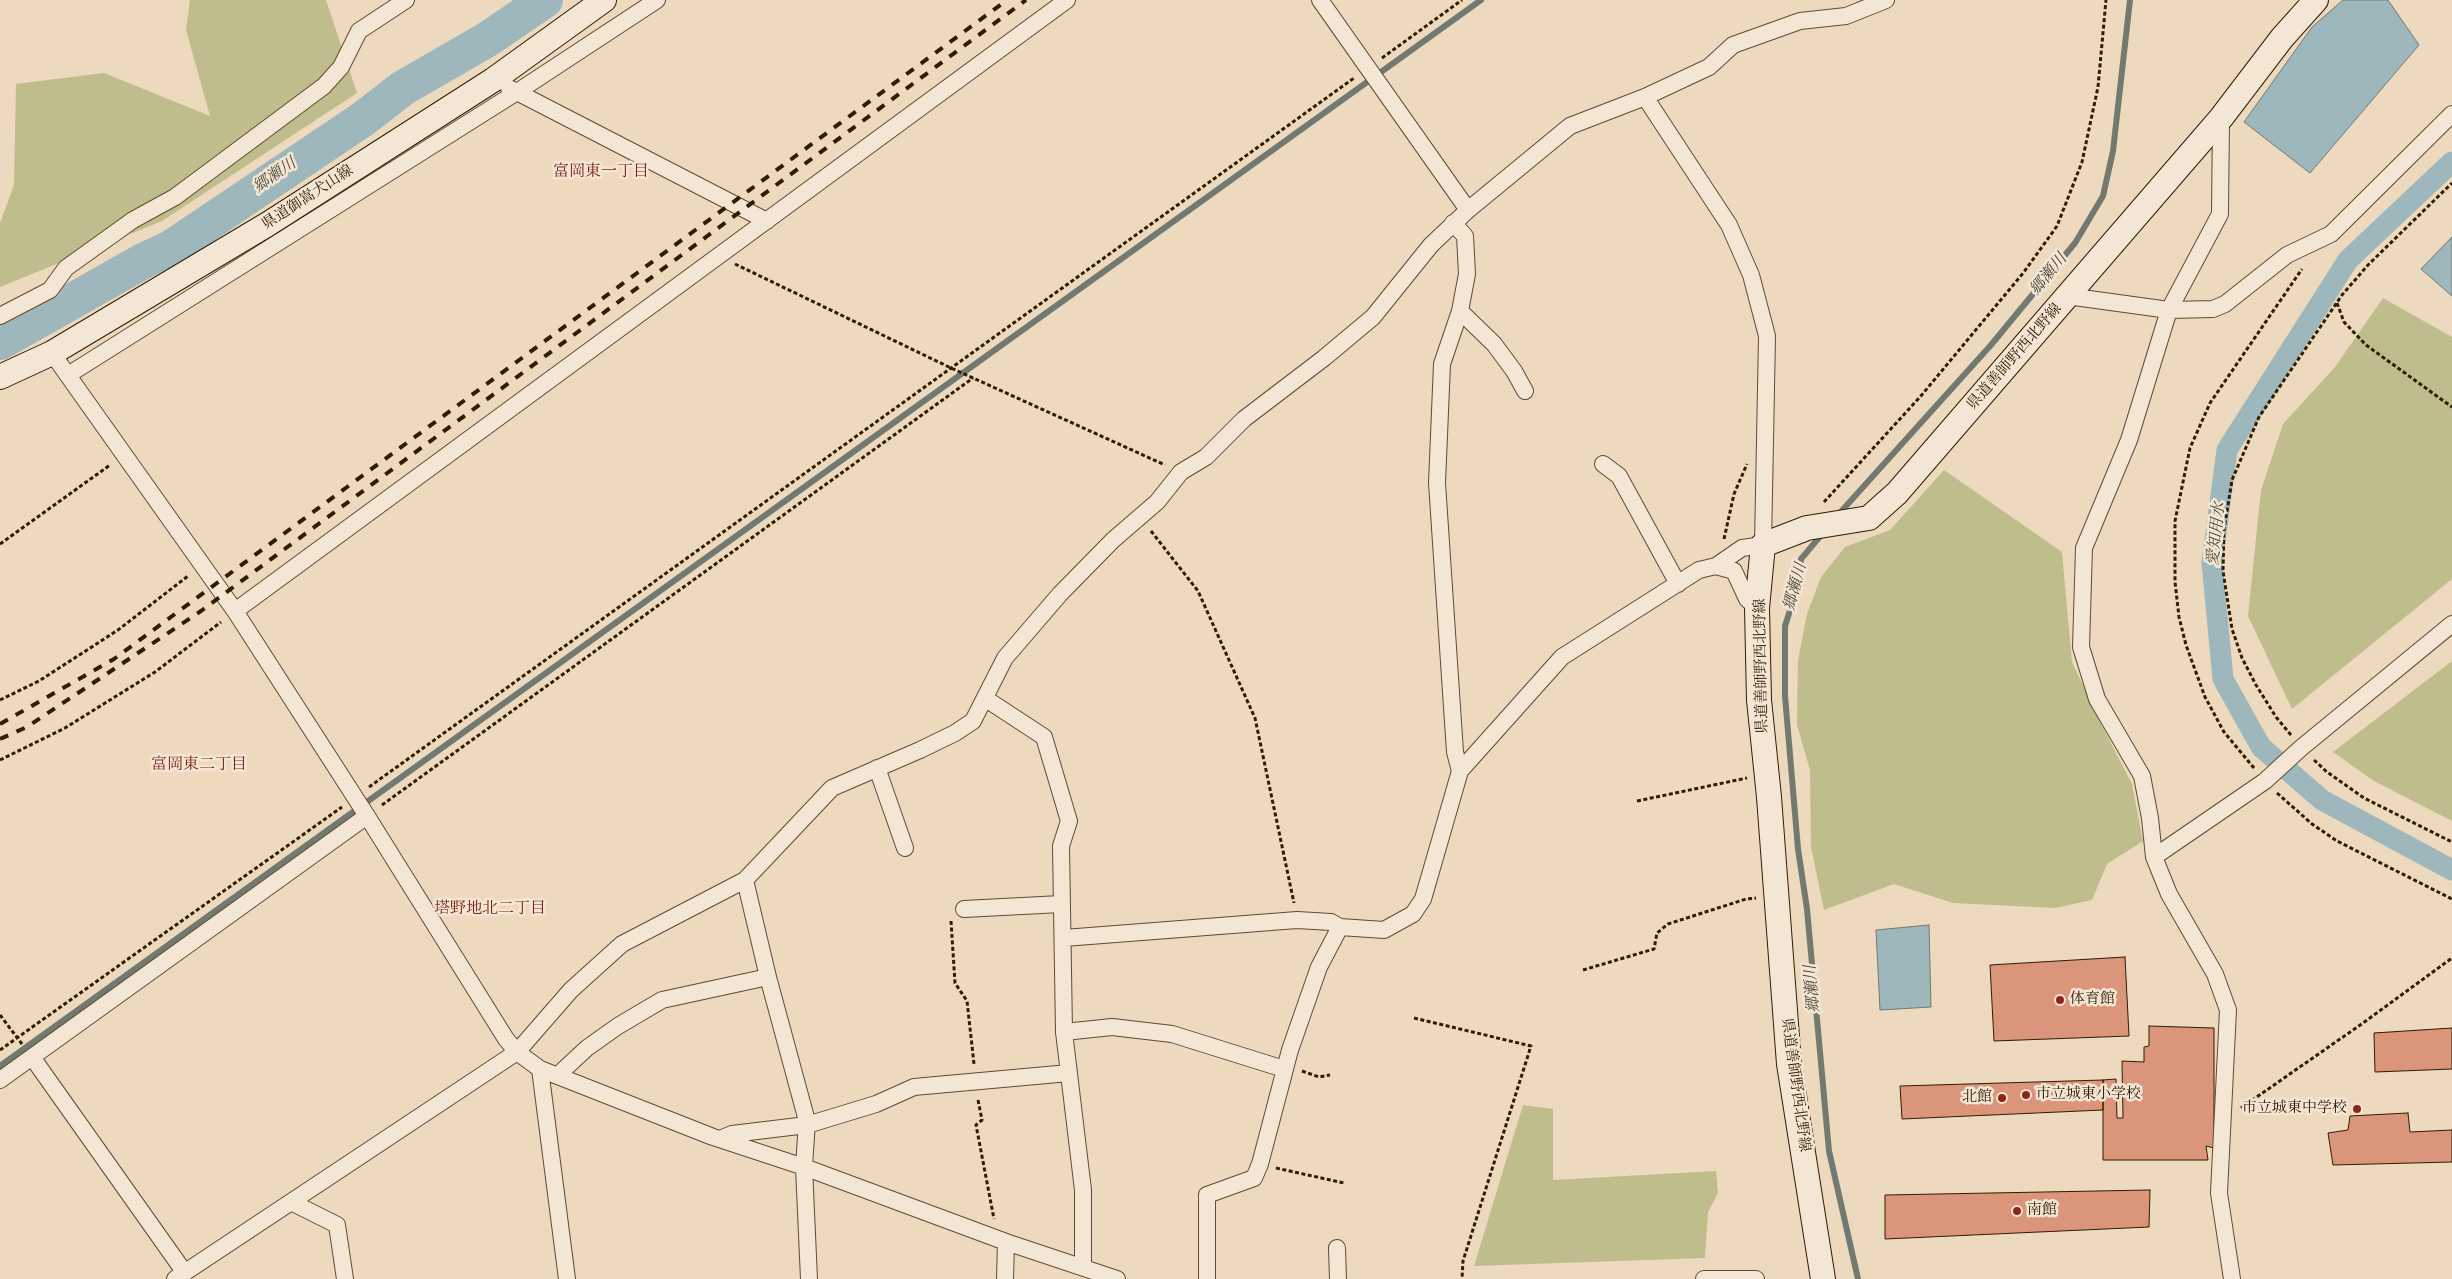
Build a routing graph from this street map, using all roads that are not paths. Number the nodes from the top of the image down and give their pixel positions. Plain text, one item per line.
1 (406, 0) edge
2 (604, 0) edge
3 (657, 0) edge
4 (1067, 0) edge
5 (1320, 0) edge
6 (1886, 0) edge
7 (2316, 0) edge
8 (493, 80) junction
9 (517, 92) junction
10 (1645, 98) junction
11 (2452, 114) edge
12 (2221, 118) junction
13 (1468, 210) junction
14 (768, 221) junction
15 (1453, 223) junction
16 (2067, 296) junction
17 (2169, 310) junction
18 (1460, 311) junction
19 (0, 316) edge
20 (52, 353) junction
21 (68, 375) junction
22 (0, 377) edge
23 (1525, 391) dead end
24 (1603, 464) dead end
25 (1762, 546) junction
26 (1716, 566) junction
27 (1678, 584) junction
28 (1757, 608) junction
29 (235, 611) junction
30 (2452, 624) edge
31 (986, 699) junction
32 (878, 768) junction
33 (1460, 771) junction
34 (367, 816) junction
35 (905, 848) dead end
36 (2154, 857) junction
37 (745, 880) junction
38 (1061, 904) junction
39 (964, 909) dead end
40 (1340, 927) junction
41 (1064, 938) junction
42 (768, 977) junction
43 (1064, 1032) junction
44 (517, 1052) junction
45 (32, 1057) junction
46 (1285, 1067) junction
47 (540, 1069) junction
48 (1069, 1073) junction
49 (559, 1074) junction
50 (0, 1080) edge
51 (807, 1126) junction
52 (720, 1139) junction
53 (804, 1167) junction
54 (290, 1202) junction
55 (1006, 1242) junction
56 (1337, 1248) dead end
57 (1083, 1267) junction
58 (180, 1276) edge
59 (345, 1279) edge
60 (567, 1279) edge
61 (809, 1279) edge
62 (1005, 1279) edge
63 (1117, 1279) edge
64 (1207, 1279) edge
65 (1338, 1279) edge
66 (1704, 1279) edge
67 (1750, 1279) edge
68 (1823, 1279) edge
69 (2232, 1279) edge

1 - 19 street
2 - 8 main road, 県道御嵩犬山線
3 - 9 street
4 - 14 street
5 - 13 street
6 - 10 street
7 - 12 main road, 県道善師野西北野線
8 - 9 street
8 - 20 main road, 県道御嵩犬山線
9 - 14 street
9 - 21 street
10 - 13 street
10 - 25 street
11 - 17 street
12 - 16 main road, 県道善師野西北野線
12 - 17 street
13 - 15 street
14 - 29 street
15 - 18 street
15 - 31 street
16 - 17 street
16 - 25 main road, 県道善師野西北野線
17 - 36 street
18 - 23 street
18 - 33 street
20 - 21 street
20 - 22 main road, 県道御嵩犬山線
21 - 29 street
24 - 27 street
25 - 26 street
25 - 28 main road, 県道善師野西北野線
26 - 27 street
26 - 28 street
27 - 33 street
28 - 68 main road, 県道善師野西北野線
29 - 34 street
30 - 36 street
31 - 32 street
31 - 38 street
32 - 35 street
32 - 37 street
33 - 40 street
34 - 44 street
34 - 45 street
36 - 69 street
37 - 42 street
37 - 44 street
38 - 39 street
38 - 41 street
40 - 41 street
40 - 46 street
41 - 43 street
42 - 49 street
42 - 51 street
43 - 46 street
43 - 48 street
44 - 47 street
44 - 54 street
45 - 50 street
45 - 58 street
46 - 64 street
47 - 49 street
47 - 60 street
48 - 51 street
48 - 57 street
49 - 52 street
51 - 52 street
51 - 53 street
52 - 53 street
53 - 55 street
53 - 61 street
54 - 58 street
54 - 59 street
55 - 57 street
55 - 62 street
56 - 65 street
57 - 63 street
66 - 67 street

